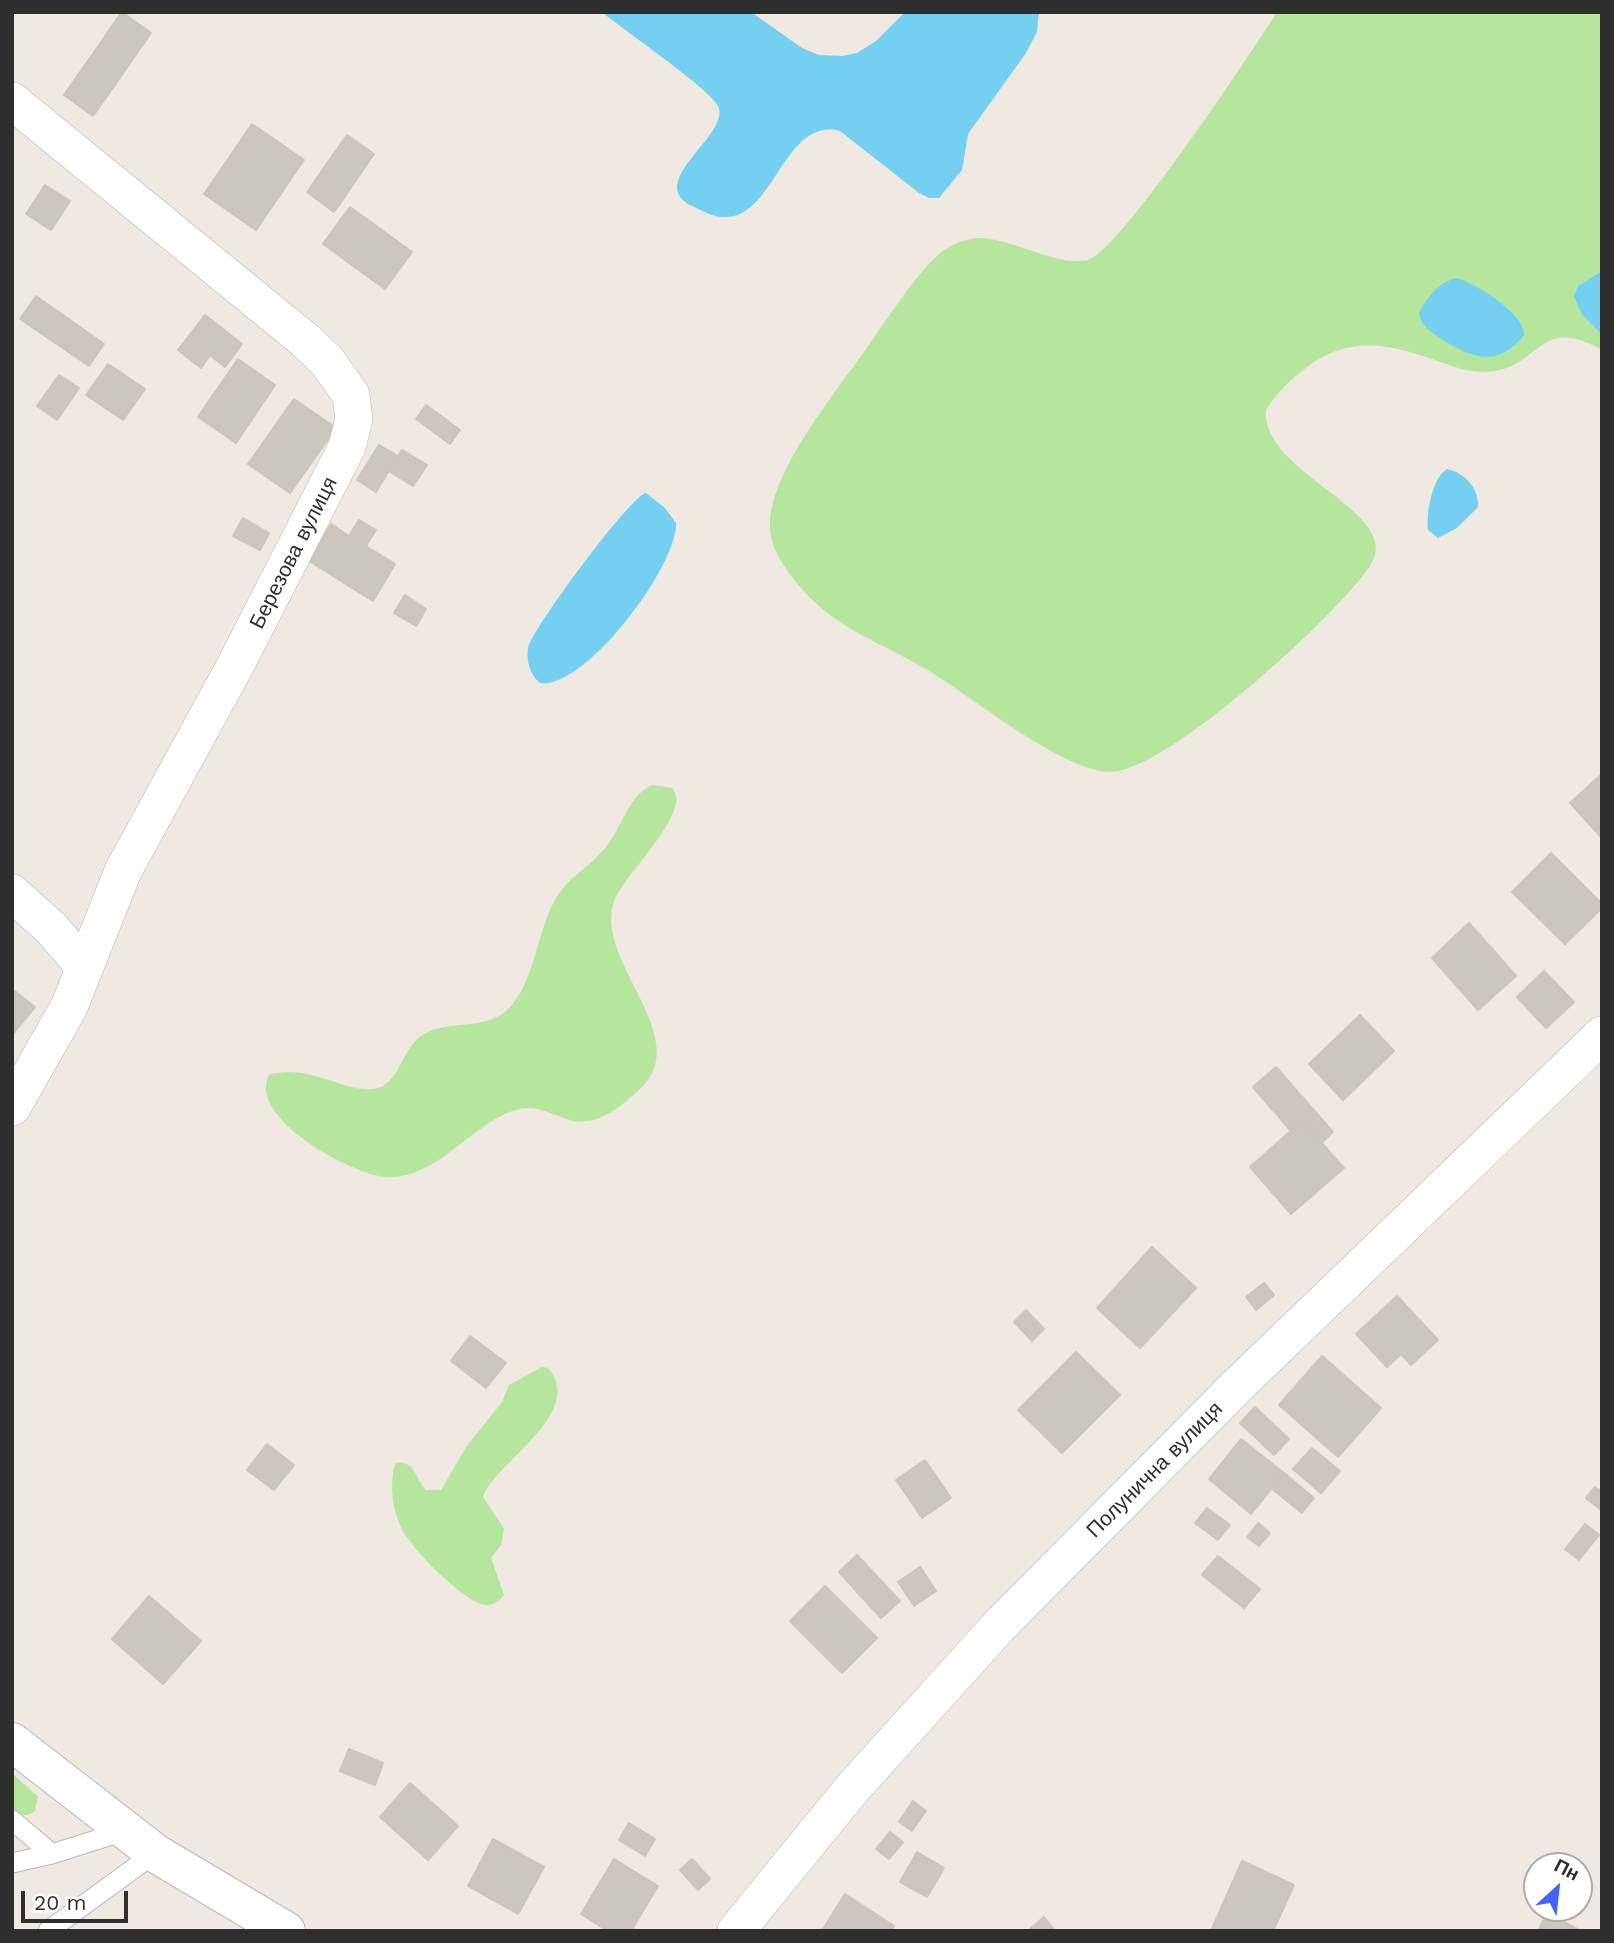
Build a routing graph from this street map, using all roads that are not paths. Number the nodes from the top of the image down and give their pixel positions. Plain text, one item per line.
1 (12, 101) edge
2 (12, 893) edge
3 (83, 965) junction
4 (1602, 1035) edge
5 (12, 1107) edge
6 (12, 1742) edge
7 (12, 1820) edge
8 (139, 1842) junction
9 (52, 1854) junction
10 (12, 1863) edge
11 (48, 1931) edge
12 (286, 1931) edge
13 (736, 1931) edge

1 - 3 street, Березова вулиця
2 - 3 street
3 - 5 street, Березова вулиця
4 - 13 street, Полунична вулиця
6 - 8 street
7 - 9 lane
8 - 9 lane
8 - 11 lane
8 - 12 street
9 - 10 lane

